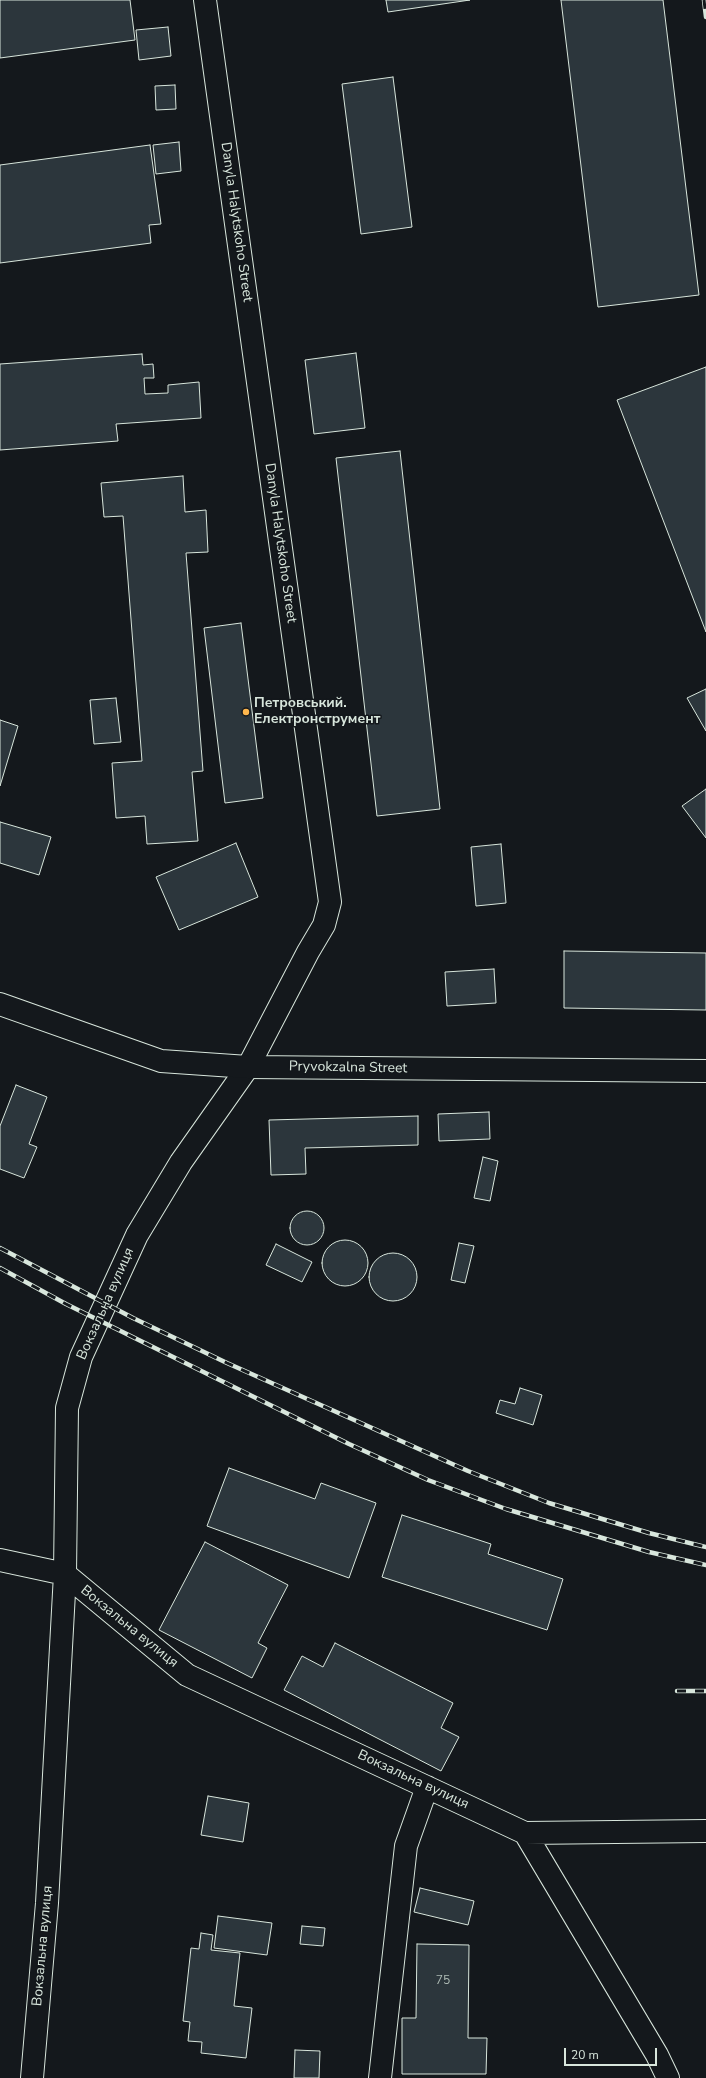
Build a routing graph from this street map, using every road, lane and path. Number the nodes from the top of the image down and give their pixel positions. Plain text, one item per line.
1 (205, 0) edge
2 (0, 1004) edge
3 (248, 1067) junction
4 (706, 1071) edge
5 (0, 1560) edge
6 (64, 1574) junction
7 (427, 1787) junction
8 (706, 1831) edge
9 (525, 1833) junction
10 (32, 2078) edge
11 (380, 2078) edge
12 (668, 2078) edge

1 - 3 street, Danyla Halytskoho Street
2 - 3 street, Pryvokzalna Street
3 - 4 street, Pryvokzalna Street
3 - 6 street, Вокзальна вулиця
5 - 6 street
6 - 7 street, Вокзальна вулиця
6 - 10 street, Вокзальна вулиця
7 - 9 street, Вокзальна вулиця
7 - 11 street
8 - 9 street
9 - 12 street

